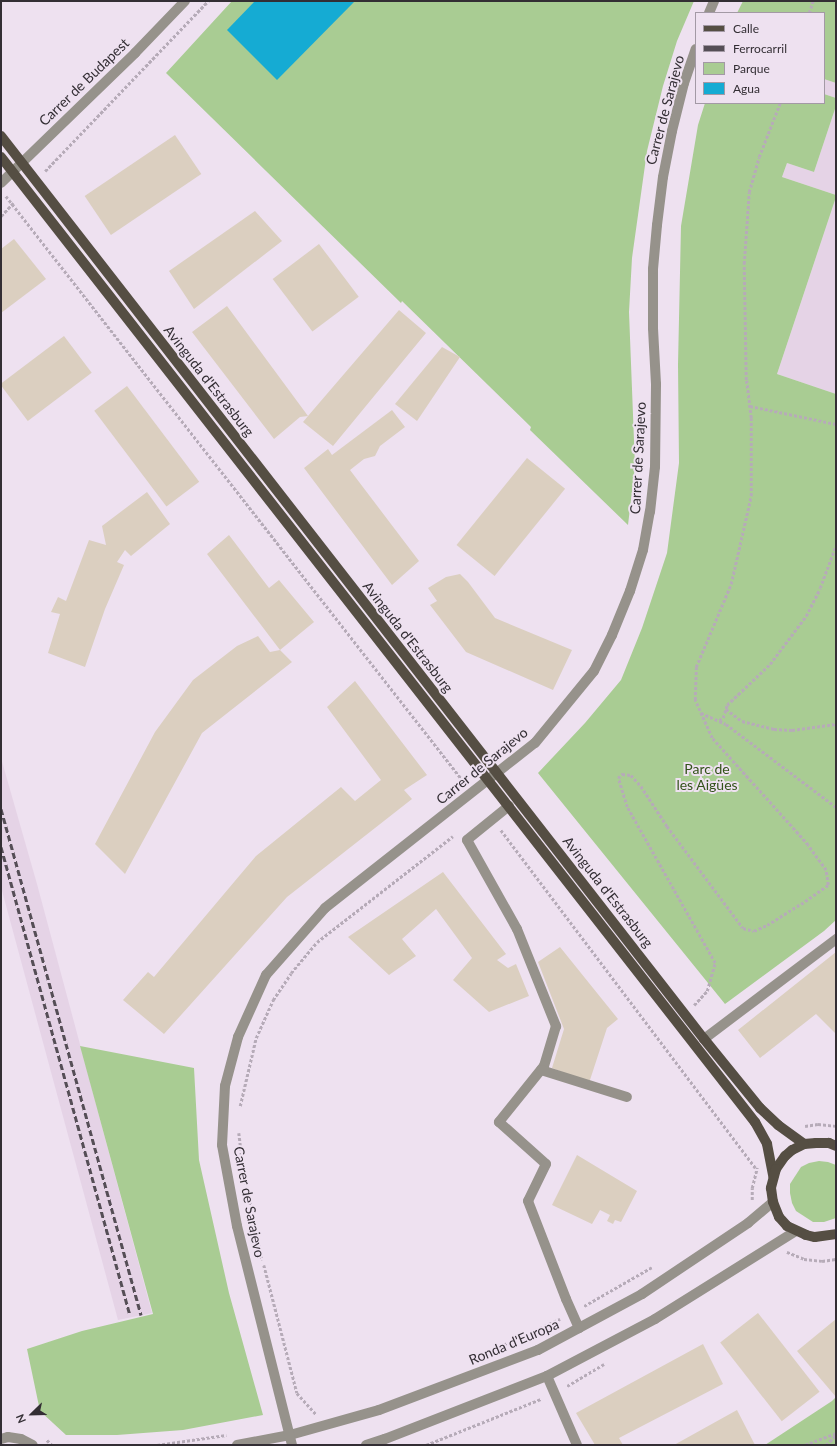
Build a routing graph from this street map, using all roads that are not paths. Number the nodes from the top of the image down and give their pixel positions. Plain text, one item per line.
1 (185, 1) edge
2 (714, 1) edge
3 (709, 12) edge
4 (695, 52) edge
5 (1, 136) edge
6 (1, 157) edge
7 (21, 162) junction
8 (12, 172) junction
9 (1, 183) edge
10 (497, 774) junction
11 (488, 780) junction
12 (508, 806) junction
13 (836, 939) edge
14 (704, 1040) junction
15 (541, 1070) junction
16 (627, 1097) dead end
17 (804, 1144) junction
18 (836, 1146) edge
19 (773, 1176) junction
20 (773, 1202) junction
21 (796, 1231) junction
22 (836, 1234) edge
23 (824, 1236) junction
24 (836, 1243) edge
25 (579, 1328) junction
26 (547, 1376) junction
27 (1, 1439) edge
28 (291, 1440) edge
29 (33, 1445) edge
30 (237, 1445) edge
31 (366, 1445) edge
32 (578, 1445) edge

1 - 7 street, Carrer de Budapest
2 - 3 street
4 - 10 street, Carrer de Sarajevo
5 - 7 main road, Avinguda d'Estrasburg
6 - 8 main road, Avinguda d'Estrasburg
7 - 8 street, Carrer de Budapest
7 - 10 main road, Avinguda d'Estrasburg
8 - 9 street, Carrer de Budapest
8 - 11 main road, Avinguda d'Estrasburg
10 - 11 street, Carrer de Sarajevo
10 - 14 main road, Avinguda d'Estrasburg
11 - 12 main road, Avinguda d'Estrasburg
11 - 28 street, Carrer de Sarajevo
12 - 15 street
12 - 19 main road, Avinguda d'Estrasburg
13 - 14 street
14 - 17 main road, Avinguda d'Estrasburg
15 - 16 street
15 - 25 street
17 - 18 main road
17 - 19 main road
19 - 20 main road, Avinguda d'Estrasburg
20 - 21 main road
20 - 25 street, Ronda d'Europa
21 - 23 main road
21 - 26 street
22 - 23 main road
23 - 24 main road
25 - 28 street, Ronda d'Europa
26 - 31 street
26 - 32 street
27 - 29 street
28 - 30 street, Ronda d'Europa

